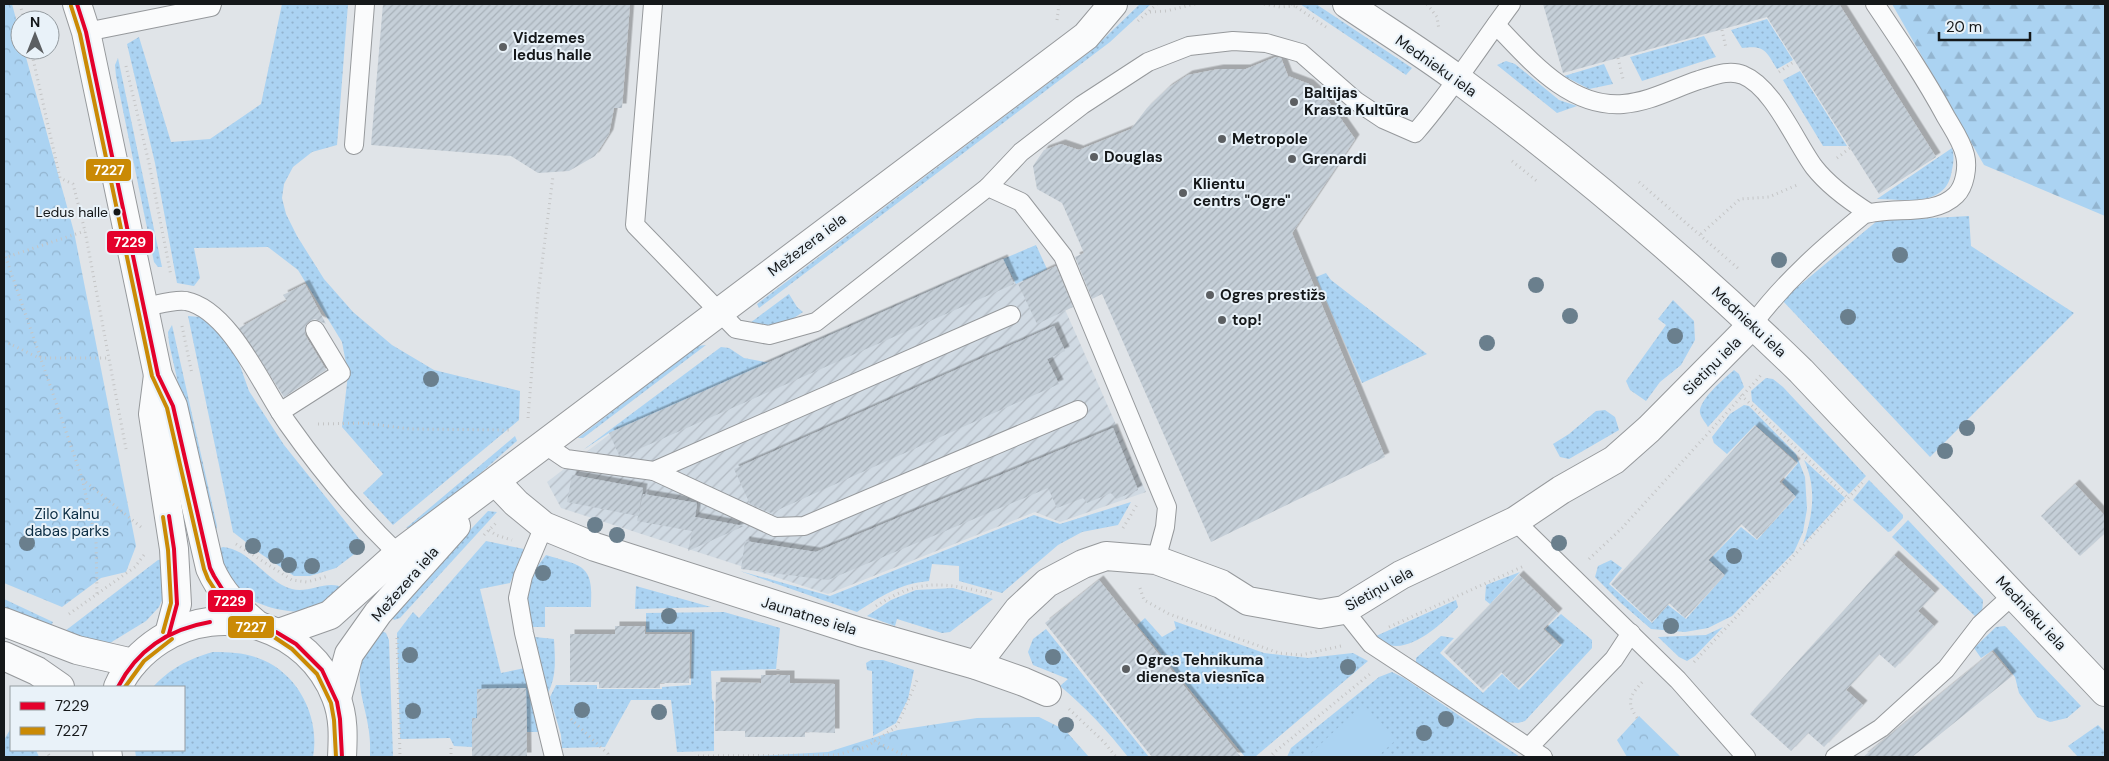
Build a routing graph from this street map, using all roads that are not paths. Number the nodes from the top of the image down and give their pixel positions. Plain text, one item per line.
1 (77, 4) edge
2 (212, 4) edge
3 (364, 4) edge
4 (653, 4) edge
5 (1113, 4) edge
6 (1347, 4) edge
7 (1512, 4) edge
8 (1875, 4) edge
9 (1496, 25) junction
10 (86, 32) junction
11 (1458, 80) junction
12 (354, 145) dead end
13 (988, 188) junction
14 (1869, 213) junction
15 (145, 307) junction
16 (719, 311) junction
17 (1010, 315) dead end
18 (1752, 324) junction
19 (315, 330) dead end
20 (158, 375) junction
21 (1078, 410) dead end
22 (284, 418) junction
23 (544, 444) junction
24 (654, 471) junction
25 (496, 482) junction
26 (1515, 521) junction
27 (544, 526) junction
28 (398, 554) junction
29 (1156, 560) junction
30 (2014, 594) junction
31 (1344, 610) junction
32 (4, 622) edge
33 (268, 628) junction
34 (1631, 633) junction
35 (169, 634) junction
36 (4, 656) edge
37 (133, 663) junction
38 (976, 665) junction
39 (59, 686) edge
40 (119, 686) edge
41 (1046, 692) road end
42 (2105, 692) edge
43 (337, 698) junction
44 (1536, 752) edge
45 (342, 757) edge
46 (554, 757) edge
47 (1746, 757) edge
48 (1835, 757) edge

1 - 10 street
2 - 10 lane
3 - 12 lane
4 - 16 lane
5 - 16 street, Mežezera iela
6 - 11 street, Mednieku iela
7 - 9 lane
8 - 14 lane
9 - 11 lane
9 - 14 lane
10 - 15 street
11 - 13 lane
11 - 18 street, Mednieku iela
13 - 16 lane
13 - 29 lane
14 - 18 lane
15 - 20 street
15 - 22 lane
16 - 23 street, Mežezera iela
17 - 24 lane
18 - 26 street, Sietiņu iela
18 - 30 street, Mednieku iela
19 - 22 lane
20 - 33 street
20 - 35 street
21 - 24 lane
22 - 28 lane
23 - 24 lane
23 - 25 street, Mežezera iela
25 - 27 street, Jaunatnes iela
25 - 28 street, Mežezera iela
25 - 43 street, Mežezera iela
26 - 31 street, Sietiņu iela
26 - 34 lane
27 - 38 street, Jaunatnes iela
27 - 46 lane
28 - 33 street, Mežezera iela
29 - 31 street, Sietiņu iela
29 - 38 street, Sietiņu iela
30 - 42 street, Mednieku iela
30 - 48 lane
31 - 44 lane
32 - 37 street
33 - 35 street
33 - 43 street
34 - 44 lane
34 - 47 lane
35 - 37 street
36 - 39 street
37 - 40 street
38 - 41 street, Jaunatnes iela
43 - 45 street

